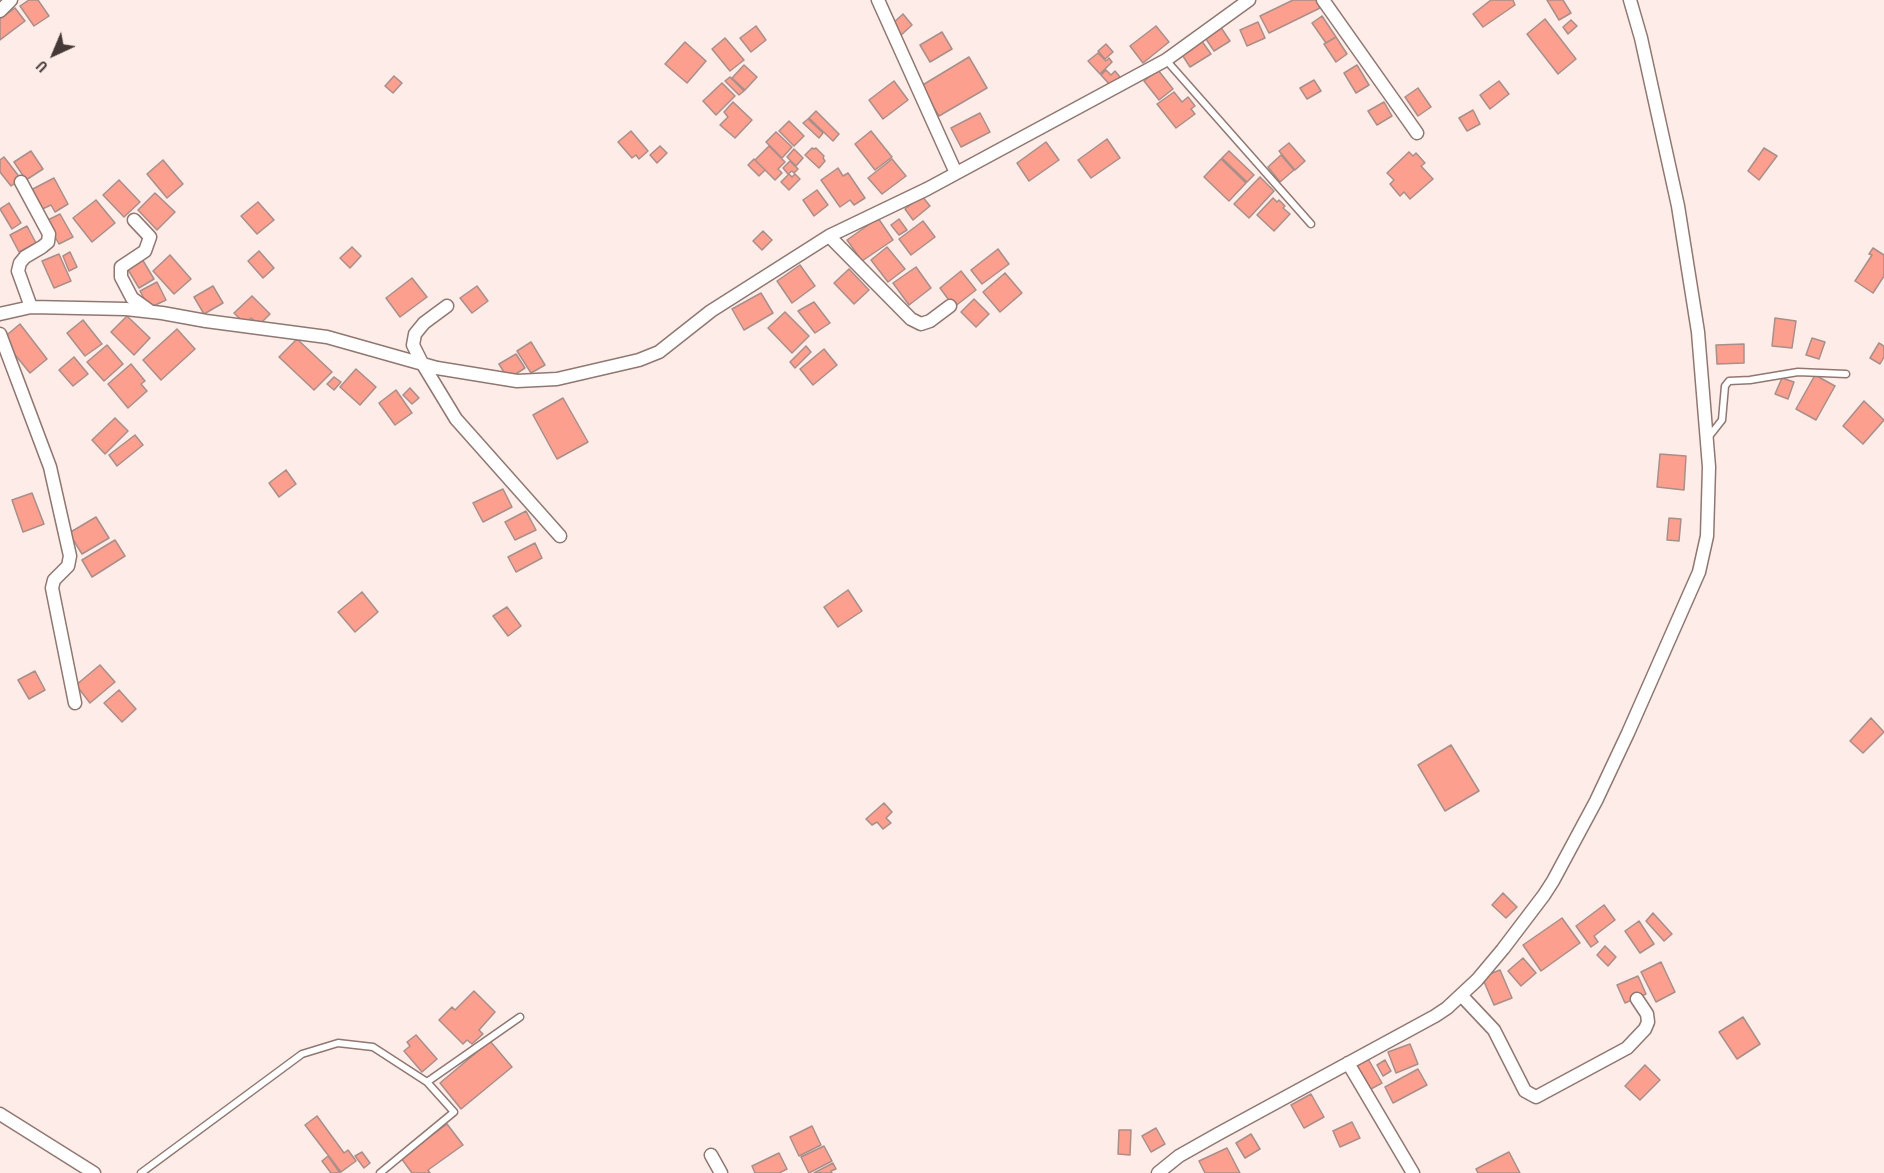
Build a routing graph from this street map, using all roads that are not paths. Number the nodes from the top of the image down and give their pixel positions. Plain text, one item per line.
1 (11, 0) edge
2 (878, 0) edge
3 (1249, 0) edge
4 (1323, 0) edge
5 (1630, 0) edge
6 (0, 11) edge
7 (1166, 60) junction
8 (1417, 133) dead end
9 (956, 173) junction
10 (21, 182) dead end
11 (134, 220) dead end
12 (1311, 224) dead end
13 (829, 236) junction
14 (447, 306) dead end
15 (950, 306) dead end
16 (31, 308) junction
17 (151, 312) junction
18 (0, 314) edge
19 (0, 334) edge
20 (422, 363) junction
21 (1846, 374) dead end
22 (1707, 440) junction
23 (560, 536) dead end
24 (75, 703) dead end
25 (1461, 995) junction
26 (1637, 999) dead end
27 (520, 1017) dead end
28 (1348, 1063) junction
29 (427, 1082) junction
30 (0, 1114) edge
31 (711, 1155) dead end
32 (94, 1173) edge
33 (141, 1173) edge
34 (380, 1173) edge
35 (721, 1173) edge
36 (1158, 1173) edge
37 (1413, 1173) edge

1 - 6 street
2 - 9 street
3 - 7 street
4 - 8 street
5 - 22 street
7 - 9 street
7 - 12 lane
9 - 13 street
10 - 16 street
11 - 17 street
13 - 15 street
13 - 20 street
14 - 20 street
16 - 17 street
16 - 18 street
17 - 20 street
19 - 24 street
20 - 23 street
21 - 22 lane
22 - 25 street
25 - 26 street
25 - 28 street
27 - 29 lane
28 - 36 street
28 - 37 street
29 - 33 lane
29 - 34 lane
30 - 32 street
31 - 35 street

